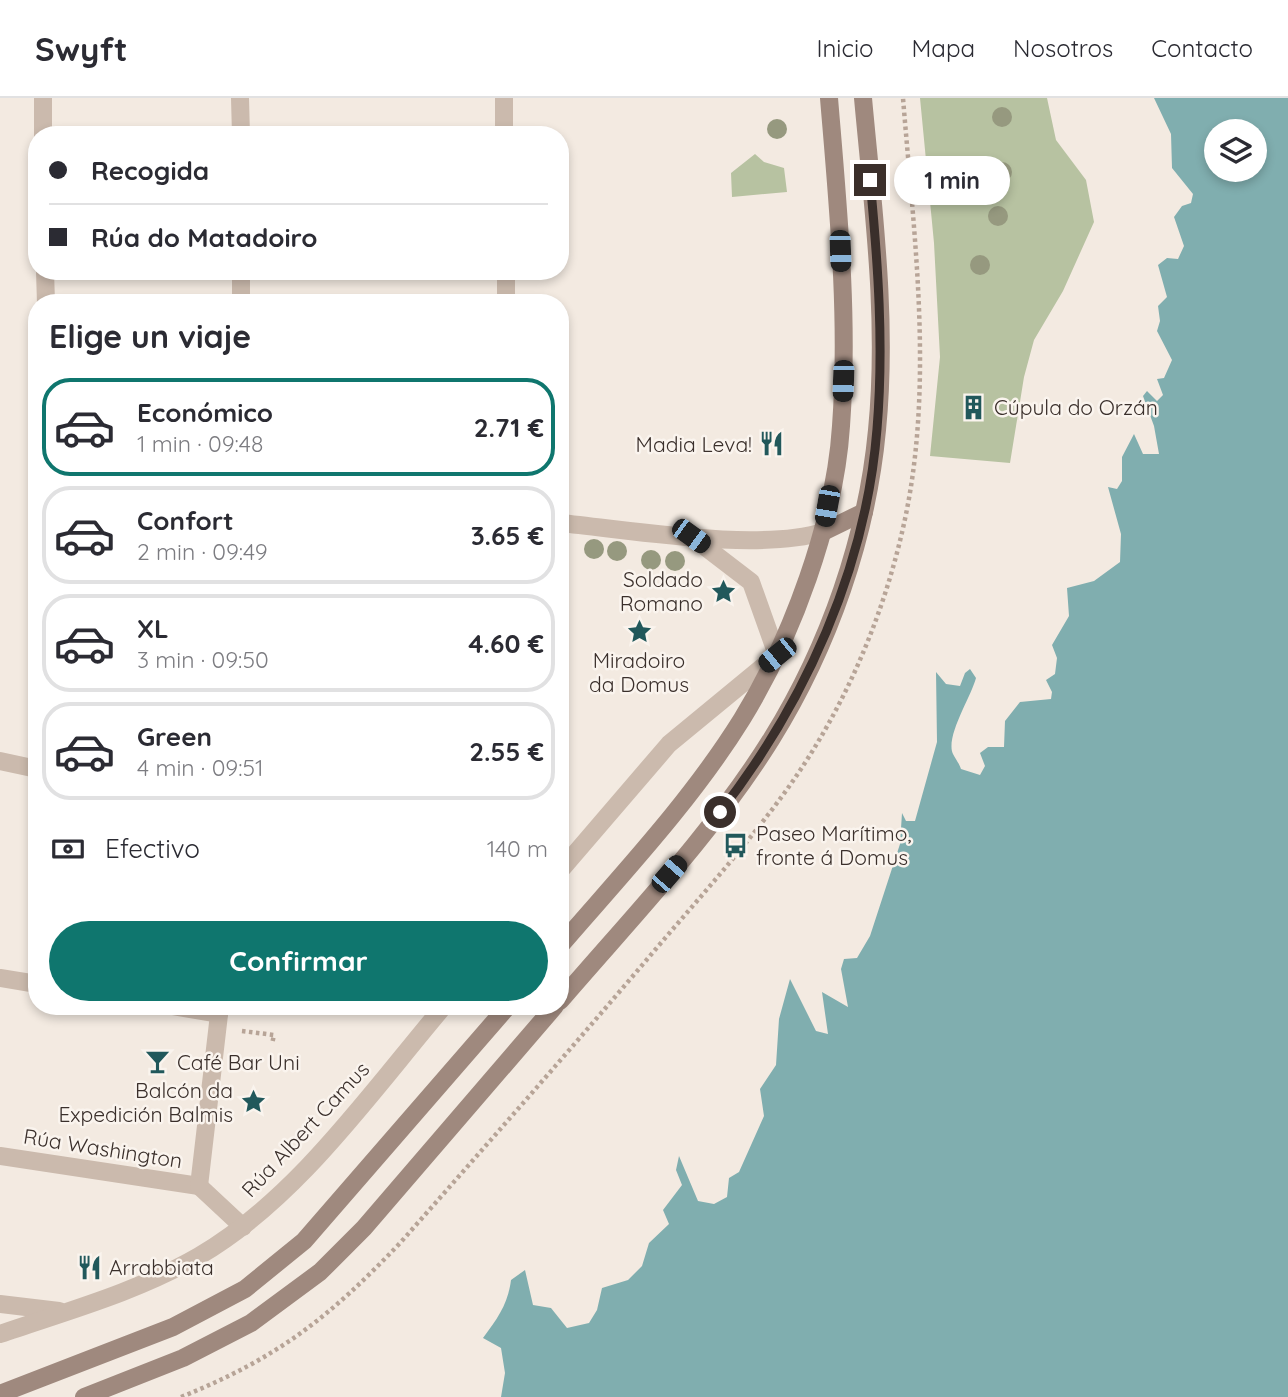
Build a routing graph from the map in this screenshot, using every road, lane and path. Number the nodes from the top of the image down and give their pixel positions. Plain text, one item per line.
1 (43, 98) edge
2 (240, 98) edge
3 (504, 98) edge
4 (829, 98) edge
5 (863, 98) edge
6 (43, 126) edge
7 (241, 126) edge
8 (504, 126) edge
9 (864, 512) junction
10 (569, 524) edge
11 (823, 532) junction
12 (691, 536) junction
13 (777, 655) junction
14 (0, 761) edge
15 (28, 767) edge
16 (569, 861) edge
17 (569, 935) edge
18 (0, 978) edge
19 (28, 983) edge
20 (569, 990) edge
21 (219, 1015) edge
22 (225, 1015) edge
23 (436, 1015) edge
24 (500, 1015) edge
25 (547, 1015) edge
26 (272, 1044) dead end
27 (0, 1156) edge
28 (199, 1186) junction
29 (243, 1227) junction
30 (0, 1304) edge
31 (66, 1312) junction
32 (0, 1334) edge
33 (0, 1394) edge
34 (85, 1397) edge

1 - 6 street
2 - 7 street
3 - 8 street
4 - 11 main road
5 - 9 main road
9 - 11 main road
9 - 20 main road
10 - 12 street
11 - 12 street
11 - 13 main road
12 - 13 street
13 - 16 street
13 - 17 main road
14 - 15 street
18 - 19 street
21 - 28 street
22 - 26 path
23 - 29 street, Rúa Albert Camus
24 - 33 main road
25 - 34 main road
27 - 28 street, Rúa Washington
28 - 29 street
29 - 31 street, Rúa Albert Camus
30 - 31 street
31 - 32 street, Rúa Albert Camus

